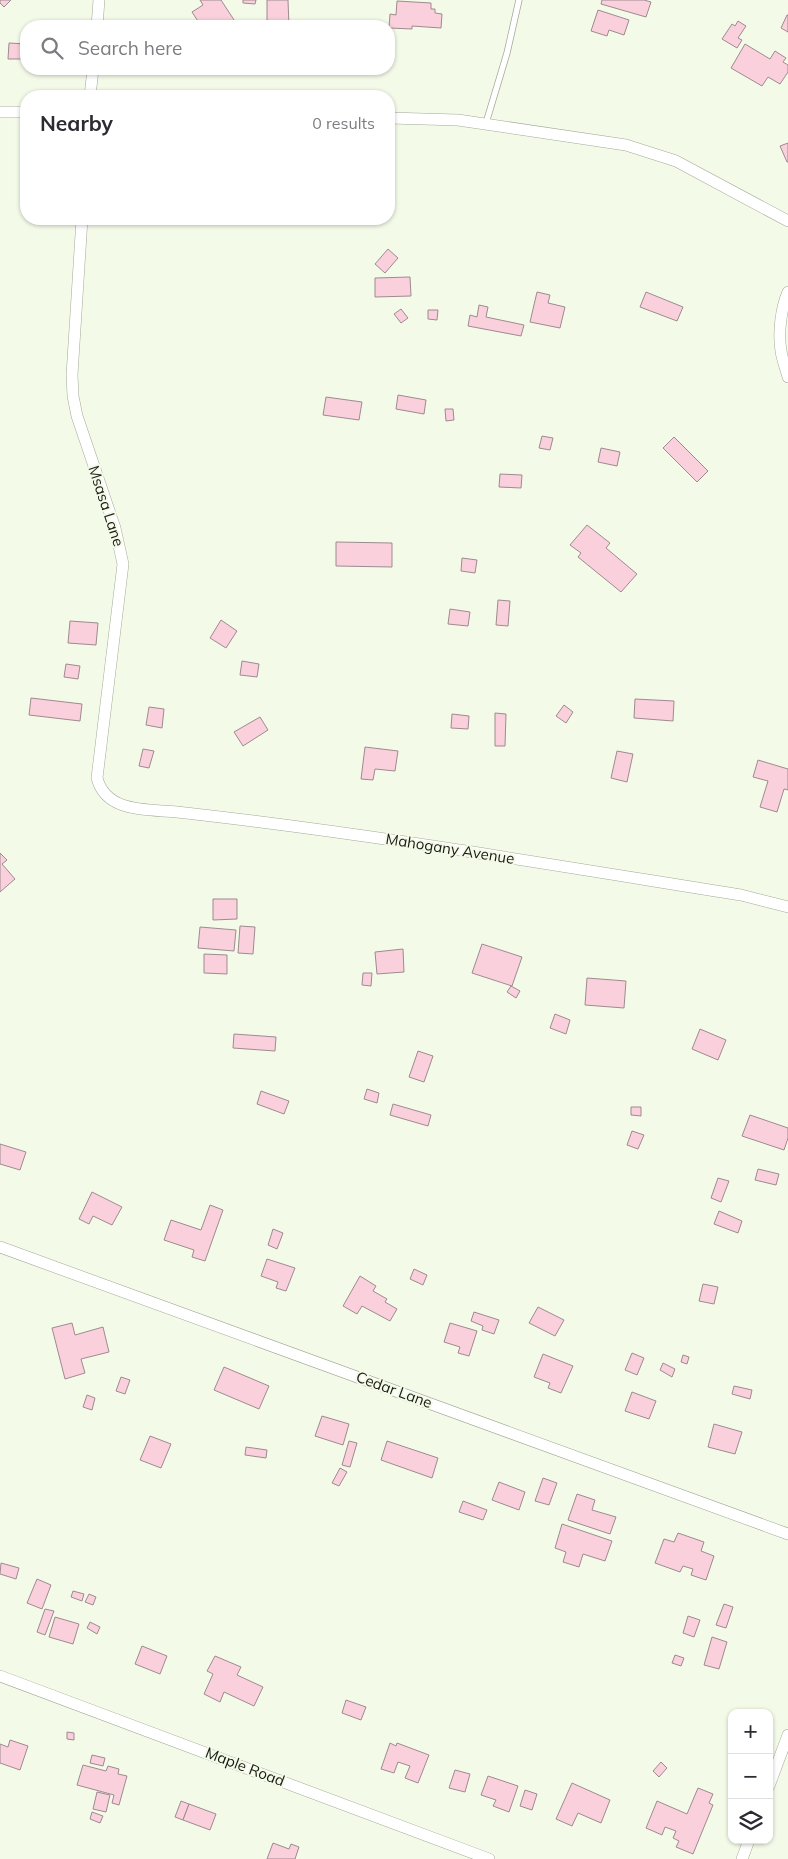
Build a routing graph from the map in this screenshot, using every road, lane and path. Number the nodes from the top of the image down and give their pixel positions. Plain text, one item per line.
1 (99, 0) edge
2 (519, 0) edge
3 (97, 20) edge
4 (92, 75) edge
5 (91, 90) edge
6 (0, 112) edge
7 (20, 112) edge
8 (395, 118) edge
9 (486, 123) junction
10 (788, 221) edge
11 (82, 225) edge
12 (788, 292) edge
13 (788, 377) edge
14 (107, 797) joint
15 (788, 907) edge
16 (0, 1247) edge
17 (788, 1534) edge
18 (0, 1676) edge
19 (788, 1735) edge
20 (773, 1775) edge
21 (748, 1844) edge
22 (489, 1859) edge
23 (742, 1859) edge

1 - 3 street
2 - 9 lane
4 - 5 street
6 - 7 street
8 - 9 street
9 - 10 street
11 - 14 street, Msasa Lane
12 - 13 street
14 - 15 street, Mahogany Avenue
16 - 17 street, Cedar Lane
18 - 22 street, Maple Road
19 - 20 street
21 - 23 street

